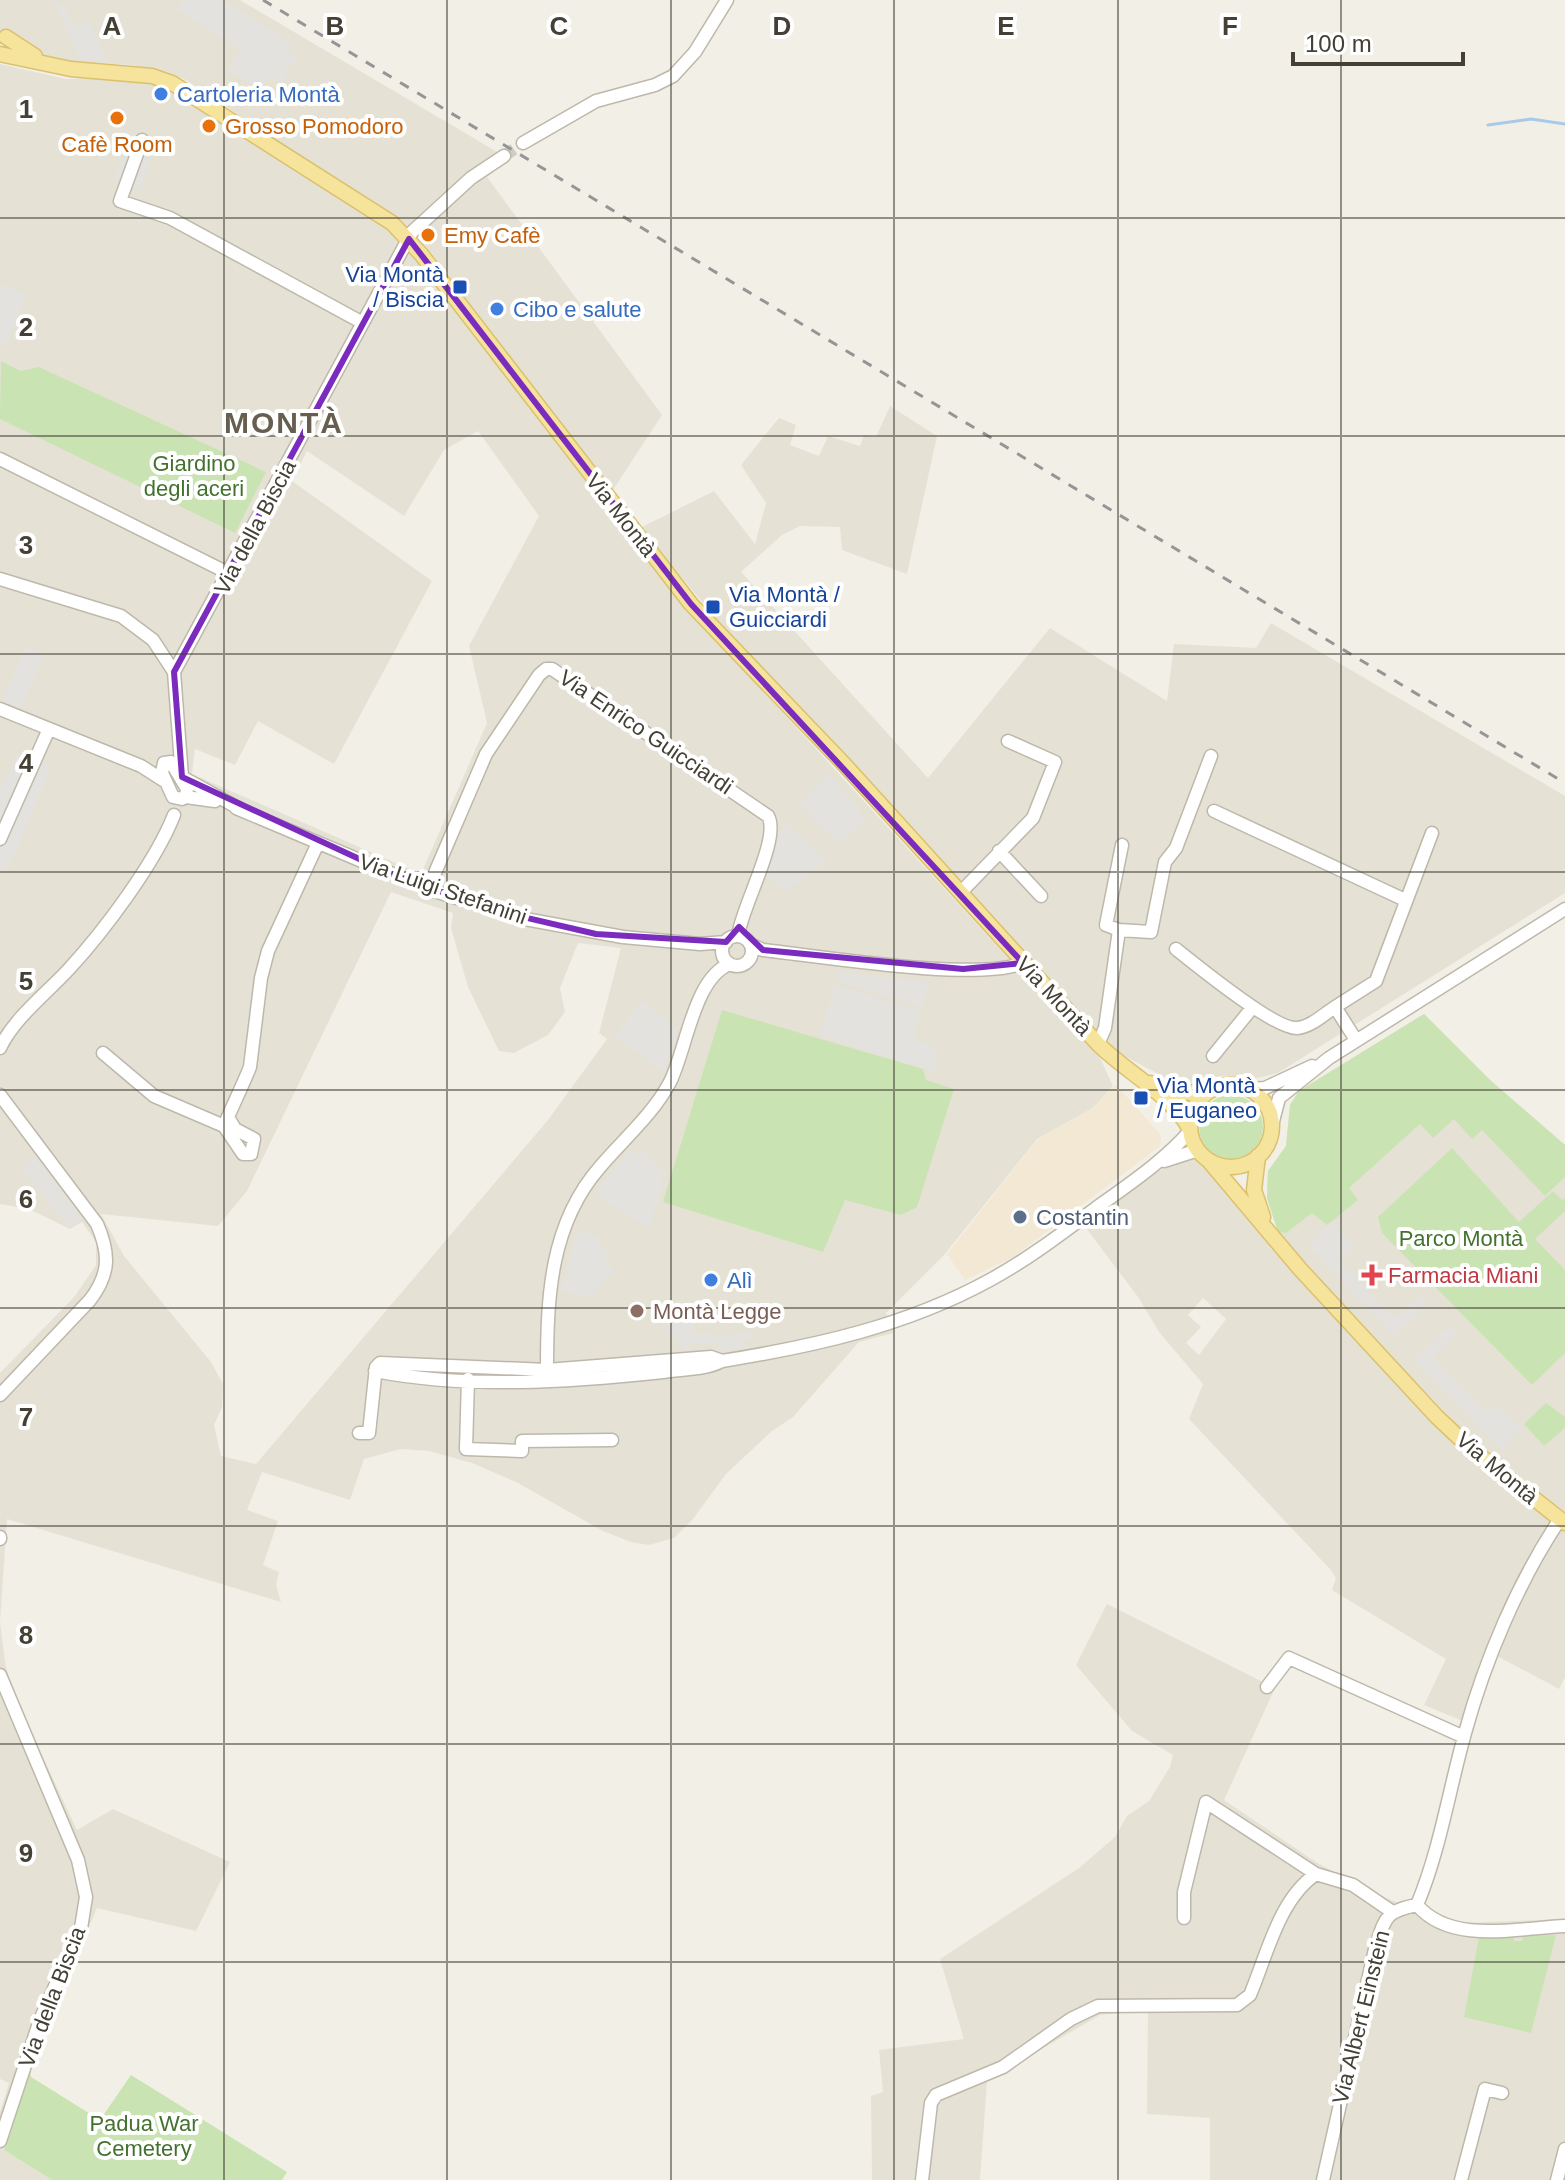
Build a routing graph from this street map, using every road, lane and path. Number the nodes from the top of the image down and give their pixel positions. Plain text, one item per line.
1 (727, 0) edge
2 (2, 42) edge
3 (142, 140) dead end
4 (523, 143) tunnel mouth
5 (504, 156) tunnel mouth
6 (409, 239) junction
7 (363, 323) junction
8 (0, 459) edge
9 (230, 574) junction
10 (0, 579) edge
11 (174, 672) junction
12 (0, 709) edge
13 (48, 731) junction
14 (179, 736) junction
15 (1008, 741) dead end
16 (1211, 756) dead end
17 (166, 762) junction
18 (141, 766) junction
19 (182, 777) junction
20 (166, 782) junction
21 (181, 798) junction
22 (242, 810) junction
23 (1214, 811) dead end
24 (1432, 833) dead end
25 (0, 839) edge
26 (318, 843) junction
27 (1122, 845) dead end
28 (999, 851) junction
29 (428, 889) junction
30 (961, 892) junction
31 (1041, 896) dead end
32 (1405, 900) junction
33 (1565, 909) edge
34 (1119, 930) junction
35 (732, 939) junction
36 (700, 944) junction
37 (1176, 949) dead end
38 (755, 950) junction
39 (726, 961) junction
40 (1023, 963) junction
41 (1335, 1007) junction
42 (1252, 1008) junction
43 (1356, 1040) junction
44 (1098, 1044) junction
45 (0, 1048) edge
46 (103, 1053) dead end
47 (1213, 1056) dead end
48 (1329, 1058) junction
49 (1127, 1072) junction
50 (1248, 1089) junction
51 (1208, 1092) junction
52 (0, 1095) edge
53 (1272, 1125) junction
54 (1190, 1129) junction
55 (1203, 1156) junction
56 (1258, 1156) junction
57 (1150, 1167) junction
58 (1269, 1232) junction
59 (722, 1361) junction
60 (443, 1368) junction
61 (375, 1369) junction
62 (485, 1369) junction
63 (547, 1370) junction
64 (590, 1378) junction
65 (468, 1379) junction
66 (522, 1380) junction
67 (0, 1395) edge
68 (359, 1433) dead end
69 (612, 1440) dead end
70 (1563, 1521) edge
71 (0, 1675) edge
72 (1267, 1687) dead end
73 (1464, 1737) junction
74 (1316, 1874) junction
75 (1417, 1905) junction
76 (1391, 1911) junction
77 (1184, 1918) dead end
78 (1565, 1926) edge
79 (1502, 2093) dead end
80 (0, 2141) edge
81 (1565, 2149) edge
82 (922, 2180) edge
83 (1323, 2180) edge
84 (1461, 2180) edge
85 (1557, 2180) edge

1 - 4 street
2 - 6 main road, Via Montà
3 - 7 street
5 - 6 street, Via della Biscia
6 - 7 street, Via della Biscia
6 - 30 main road, Via Montà
7 - 9 street, Via della Biscia
8 - 9 street
9 - 11 street, Via della Biscia
10 - 11 street
11 - 14 street
12 - 13 street
13 - 18 street
13 - 25 street
14 - 17 street
14 - 19 street
15 - 28 street
16 - 34 street
17 - 18 street
17 - 19 street
17 - 20 street
18 - 20 street
19 - 21 street
19 - 22 street, Via Luigi Stefanini
20 - 21 street
21 - 22 street, Via Luigi Stefanini
21 - 45 street
22 - 26 street, Via Luigi Stefanini
23 - 32 street
24 - 32 street
26 - 29 street, Via Luigi Stefanini
26 - 46 street
27 - 34 street
28 - 30 street
28 - 31 street
29 - 35 street, Via Enrico Guicciardi
29 - 36 street, Via Luigi Stefanini
30 - 40 main road, Via Montà
32 - 41 street
33 - 43 street
34 - 44 street
35 - 36 street, Via Luigi Stefanini
35 - 38 street
35 - 39 street
36 - 39 street, Via Luigi Stefanini
37 - 42 street
38 - 39 street
38 - 40 street
39 - 63 street
40 - 44 main road, Via Montà
41 - 42 street
41 - 43 street
42 - 47 street
43 - 48 street
44 - 49 main road, Via Montà
48 - 50 street
48 - 53 street
49 - 51 main road, Via Montà
49 - 54 main road, Via Montà
50 - 51 main road, Via Montà
50 - 53 main road
51 - 54 main road
52 - 67 street
53 - 56 main road, Via Montà
54 - 55 main road, Via Montà
54 - 57 street
55 - 56 main road
55 - 57 street
55 - 58 main road, Via Montà
56 - 58 main road, Via Montà
57 - 59 street
58 - 70 main road, Via Montà
59 - 63 street
59 - 64 street
60 - 61 street
60 - 62 street
60 - 65 street
61 - 65 street
61 - 68 street
62 - 63 street
62 - 65 street
63 - 64 street
63 - 66 street
64 - 66 street
65 - 66 street
65 - 69 street
70 - 73 street
71 - 80 street, Via della Biscia
72 - 73 street
73 - 75 street
74 - 76 street
74 - 77 street
74 - 82 street
75 - 76 street, Via Albert Einstein
75 - 78 street
76 - 83 street, Via Albert Einstein
79 - 84 street
81 - 85 street

